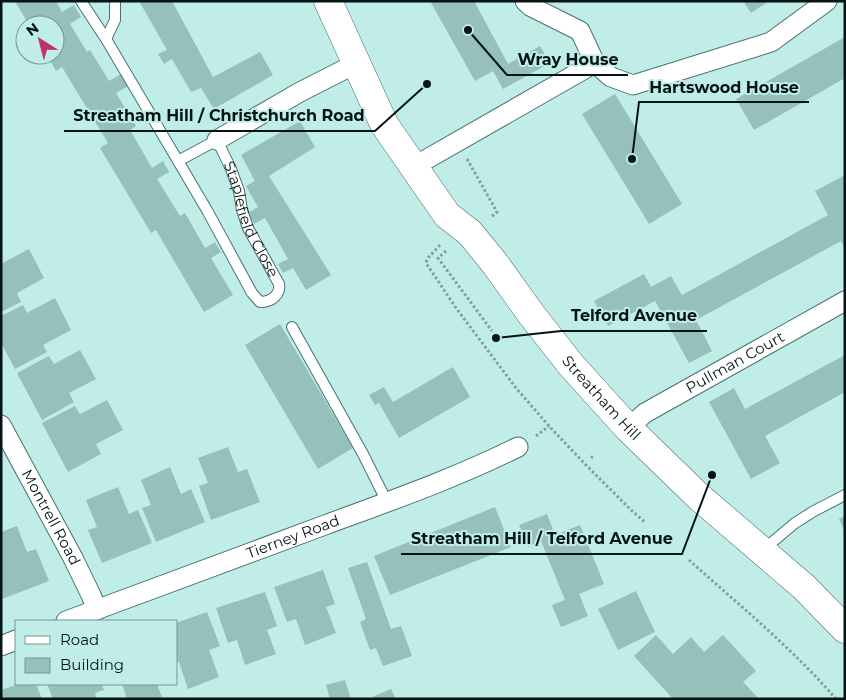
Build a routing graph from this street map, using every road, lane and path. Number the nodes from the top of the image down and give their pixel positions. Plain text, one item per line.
1 (81, 1) edge
2 (115, 1) edge
3 (328, 1) edge
4 (525, 1) edge
5 (827, 1) edge
6 (106, 39) junction
7 (356, 63) junction
8 (595, 63) junction
9 (217, 140) junction
10 (465, 156) dead end
11 (178, 161) junction
12 (413, 167) junction
13 (486, 221) dead end
14 (440, 244) dead end
15 (446, 251) dead end
16 (468, 298) junction
17 (845, 301) edge
18 (463, 302) dead end
19 (292, 327) dead end
20 (492, 331) dead end
21 (1, 425) edge
22 (550, 426) junction
23 (628, 428) junction
24 (544, 430) dead end
25 (518, 447) dead end
26 (845, 495) edge
27 (387, 502) junction
28 (646, 523) dead end
29 (762, 551) junction
30 (689, 560) dead end
31 (97, 610) junction
32 (69, 620) edge
33 (845, 629) edge
34 (15, 640) edge
35 (1, 646) edge
36 (836, 699) edge

1 - 6 lane, Staplefield Close
2 - 6 lane
3 - 7 highway, Streatham Hill
4 - 8 street
5 - 8 street
6 - 11 lane, Staplefield Close
7 - 9 street, Staplefield Close
7 - 12 highway, Streatham Hill
8 - 12 street
9 - 11 lane, Staplefield Close
9 - 11 lane, Staplefield Close
10 - 13 path
12 - 23 highway, Streatham Hill
14 - 22 path
15 - 16 path
16 - 18 path
16 - 20 path
17 - 23 street, Pullman Court
19 - 27 lane
21 - 31 street, Montrell Road
22 - 24 path
22 - 28 path
23 - 29 highway, Streatham Hill
25 - 27 street, Tierney Road
26 - 29 lane
27 - 31 street, Tierney Road
29 - 33 highway, Streatham Hill
30 - 36 path
31 - 32 street, Tierney Road
34 - 35 street

